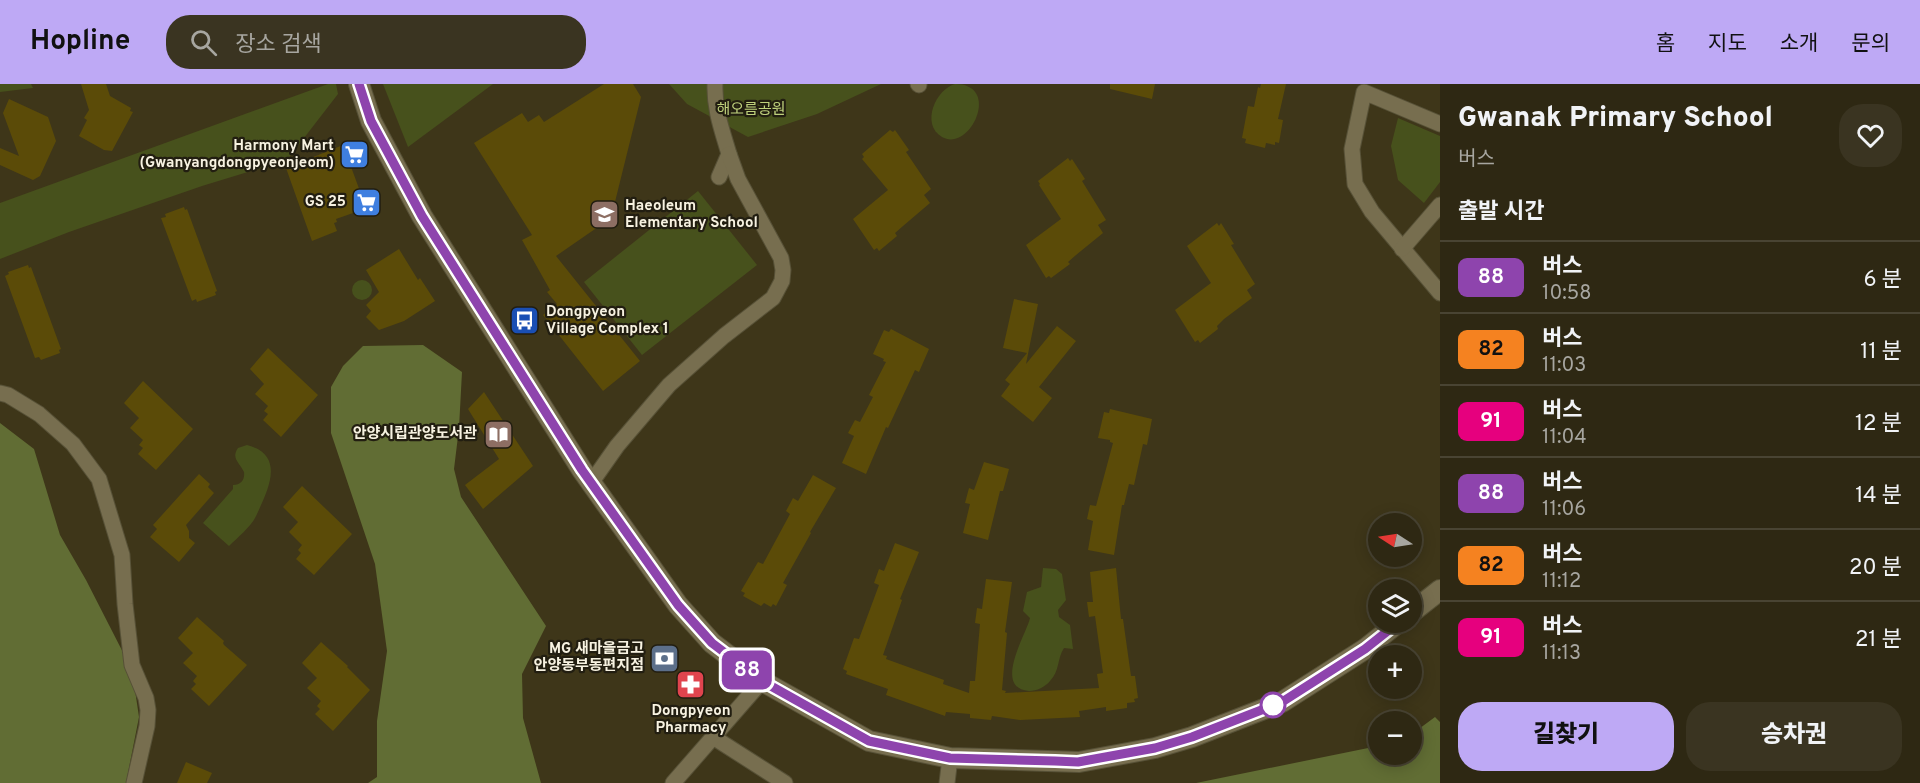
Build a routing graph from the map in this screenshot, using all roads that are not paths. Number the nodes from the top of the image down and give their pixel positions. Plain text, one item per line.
1 (359, 84) edge
2 (715, 84) edge
3 (1440, 124) edge
4 (729, 154) junction
5 (719, 177) dead end
6 (1440, 206) edge
7 (1402, 249) junction
8 (1440, 293) edge
9 (0, 393) edge
10 (591, 483) junction
11 (1440, 590) edge
12 (1422, 604) edge
13 (1385, 633) edge
14 (762, 681) junction
15 (714, 737) junction
16 (950, 758) junction
17 (134, 783) edge
18 (673, 783) edge
19 (785, 783) edge
20 (947, 783) edge

1 - 10 street
2 - 4 street
3 - 7 street
4 - 5 street
4 - 10 street
6 - 7 street
7 - 8 street
9 - 17 street
10 - 14 street
11 - 12 street
13 - 16 street
14 - 15 street
14 - 16 street
15 - 18 street
15 - 19 street
16 - 20 street

